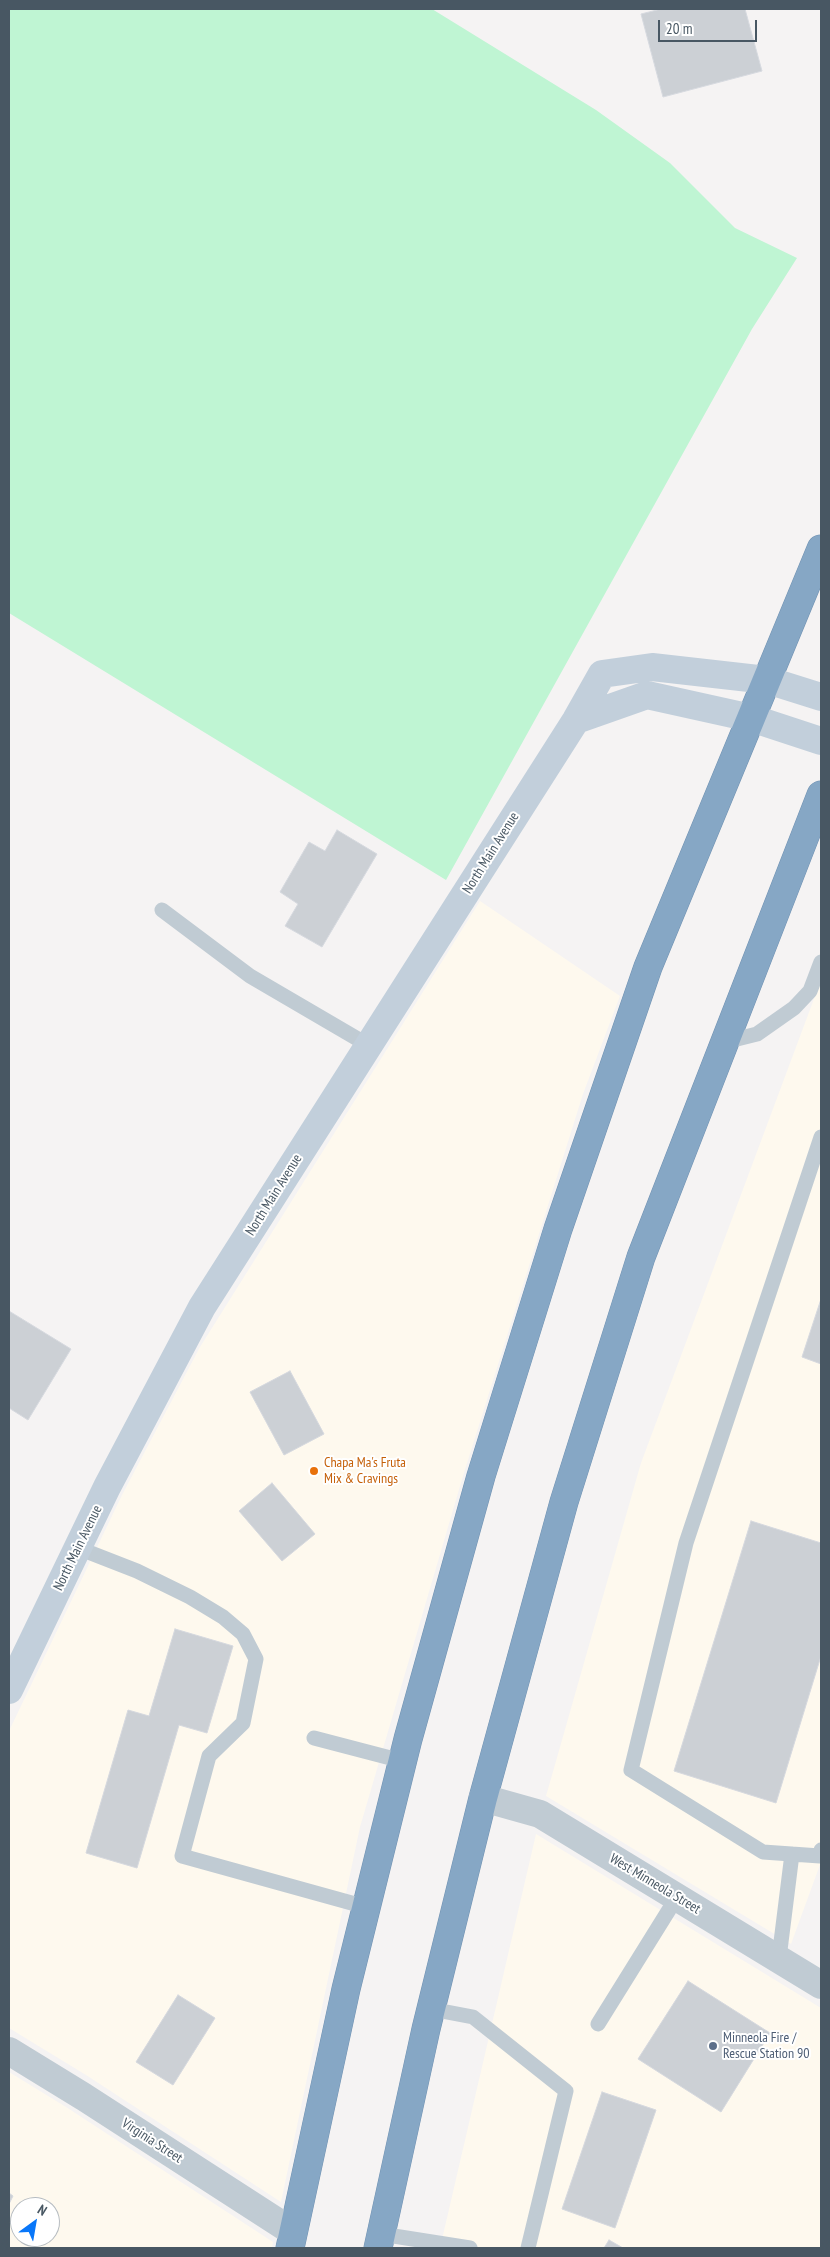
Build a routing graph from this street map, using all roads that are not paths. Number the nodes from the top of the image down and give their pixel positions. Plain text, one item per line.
1 (821, 550) edge
2 (767, 680) junction
3 (821, 697) edge
4 (751, 718) junction
5 (576, 720) junction
6 (821, 741) edge
7 (821, 795) edge
8 (162, 910) dead end
9 (821, 962) edge
10 (725, 1042) junction
11 (368, 1045) junction
12 (820, 1142) edge
13 (78, 1548) junction
14 (9, 1690) edge
15 (314, 1738) dead end
16 (402, 1761) junction
17 (482, 1798) junction
18 (821, 1850) edge
19 (792, 1854) junction
20 (677, 1897) junction
21 (366, 1908) junction
22 (778, 1958) junction
23 (821, 1985) edge
24 (431, 2009) junction
25 (598, 2024) dead end
26 (9, 2051) edge
27 (292, 2240) edge
28 (380, 2241) edge
29 (470, 2248) edge
30 (528, 2248) edge

1 - 2 highway
2 - 3 street
2 - 4 highway
2 - 5 street, North Main Avenue
4 - 5 street
4 - 6 street
4 - 16 highway
5 - 11 street, North Main Avenue
7 - 10 highway
8 - 11 lane
9 - 10 lane
10 - 17 highway
11 - 13 street, North Main Avenue
12 - 19 lane
13 - 14 street, North Main Avenue
13 - 21 lane
15 - 16 lane
16 - 21 highway
17 - 20 street, West Minneola Street
17 - 24 highway
18 - 19 lane
19 - 22 lane
20 - 22 street, West Minneola Street
20 - 25 lane
21 - 27 highway
22 - 23 street, West Minneola Street
24 - 28 highway
24 - 30 lane
26 - 27 street, Virginia Street
28 - 29 lane

